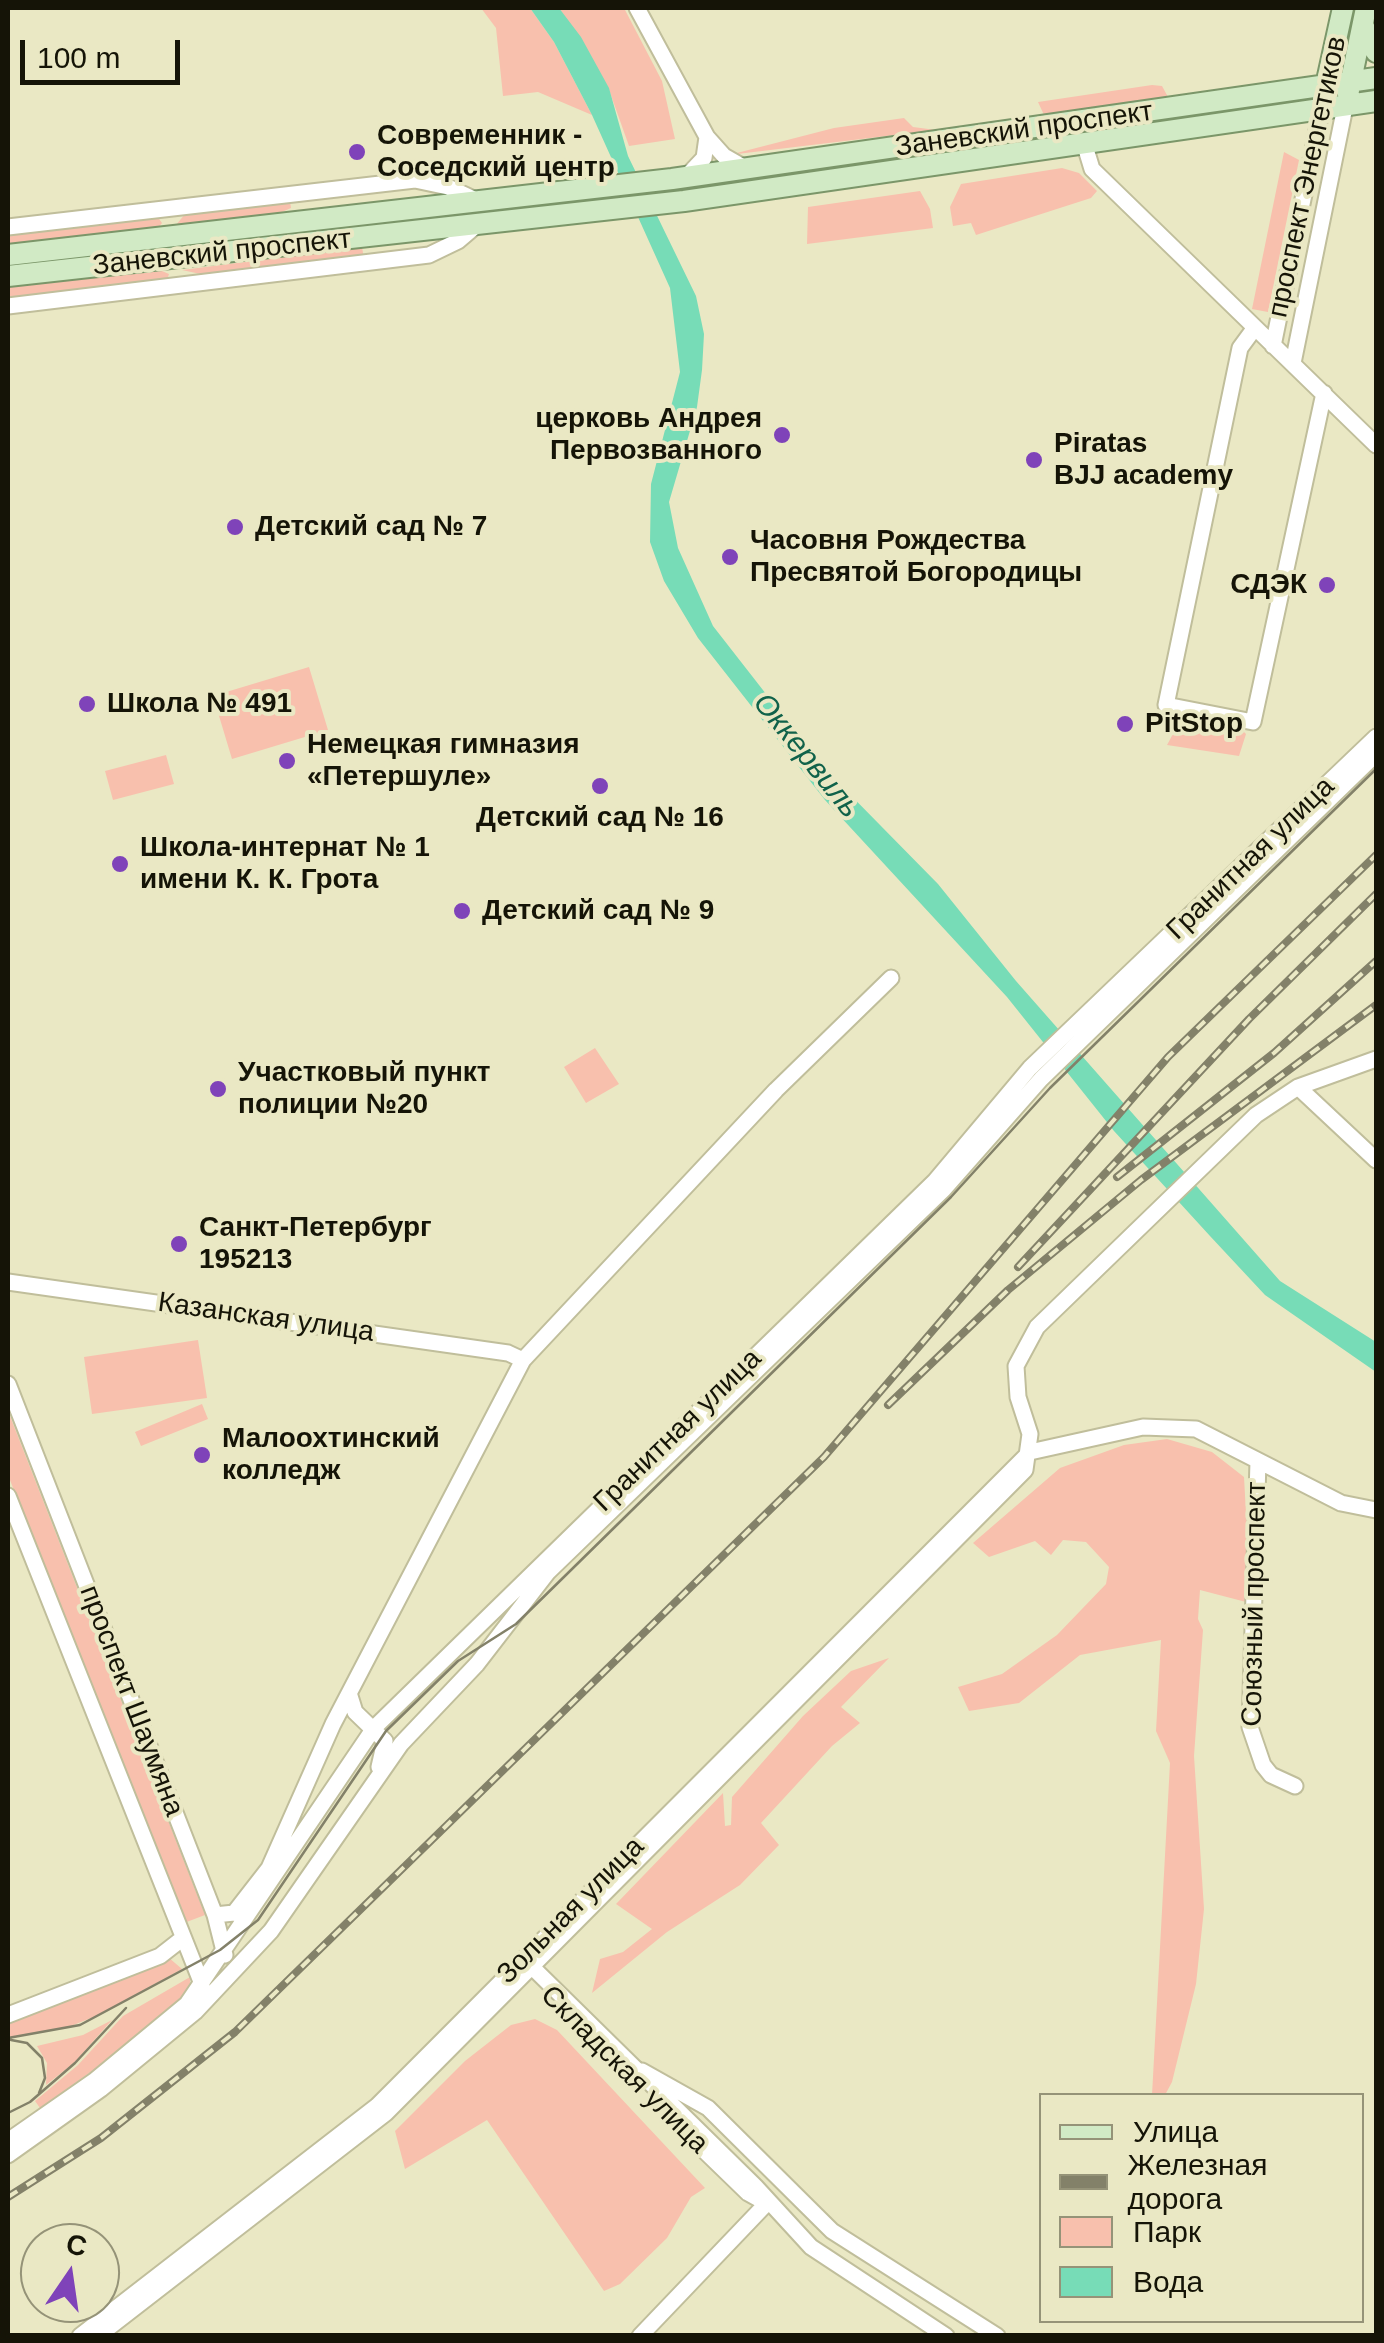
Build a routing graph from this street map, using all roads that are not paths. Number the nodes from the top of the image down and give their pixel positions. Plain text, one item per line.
1 (637, 8) edge
2 (1343, 8) edge
3 (1364, 16) edge
4 (1376, 52) edge
5 (1376, 78) edge
6 (1350, 83) junction
7 (1326, 87) junction
8 (1376, 101) edge
9 (1345, 106) junction
10 (1321, 111) junction
11 (707, 137) junction
12 (1085, 146) junction
13 (745, 168) junction
14 (679, 178) junction
15 (478, 201) junction
16 (180, 207) junction
17 (478, 224) junction
18 (8, 227) edge
19 (164, 248) junction
20 (8, 256) edge
21 (8, 276) edge
22 (183, 285) junction
23 (8, 306) edge
24 (1254, 329) junction
25 (1273, 346) junction
26 (1293, 363) junction
27 (1324, 393) junction
28 (1376, 445) edge
29 (1376, 737) edge
30 (1376, 754) edge
31 (891, 978) dead end
32 (1092, 1018) junction
33 (1376, 1059) edge
34 (1036, 1074) junction
35 (1298, 1087) junction
36 (1376, 1160) edge
37 (8, 1282) edge
38 (524, 1360) junction
39 (8, 1384) edge
40 (1030, 1452) junction
41 (1258, 1462) junction
42 (8, 1496) edge
43 (1376, 1510) edge
44 (350, 1696) junction
45 (374, 1728) junction
46 (375, 1781) junction
47 (1296, 1786) dead end
48 (273, 1872) junction
49 (215, 1915) junction
50 (186, 1945) junction
51 (224, 1951) junction
52 (528, 1965) junction
53 (213, 1968) junction
54 (232, 1974) junction
55 (202, 1984) junction
56 (8, 2015) edge
57 (634, 2068) junction
58 (8, 2141) edge
59 (8, 2155) edge
60 (767, 2204) junction
61 (80, 2336) edge
62 (98, 2336) edge
63 (640, 2336) edge
64 (946, 2336) edge
65 (997, 2336) edge

1 - 11 street
2 - 7 main road, проспект Энергетиков
3 - 4 main road
3 - 6 main road, проспект Энергетиков
5 - 6 main road, Заневский проспект
6 - 7 main road, Заневский проспект
6 - 9 main road, проспект Энергетиков
7 - 10 main road, проспект Энергетиков
7 - 13 main road, Заневский проспект
8 - 9 main road, Заневский проспект
9 - 10 main road, Заневский проспект
9 - 26 street, проспект Энергетиков
10 - 12 main road, Заневский проспект
10 - 25 street, проспект Энергетиков
11 - 13 street
11 - 14 street
12 - 17 main road, Заневский проспект
12 - 24 street
13 - 14 main road, Заневский проспект
14 - 15 main road, Заневский проспект
15 - 16 street
15 - 19 main road, Заневский проспект
16 - 18 street
16 - 19 street
17 - 19 main road, Заневский проспект
17 - 22 street
19 - 20 main road, Заневский проспект
19 - 21 main road, Заневский проспект
19 - 22 street
22 - 23 street
24 - 25 street
24 - 27 street, проспект Энергетиков
25 - 26 street
26 - 27 street
27 - 28 street
29 - 32 street, Гранитная улица
30 - 32 street, Гранитная улица
31 - 38 street, Гранитная улица
32 - 34 street, Гранитная улица
33 - 35 street
34 - 45 street, Гранитная улица
34 - 46 street, Гранитная улица
35 - 36 street
35 - 40 street
37 - 38 street, Казанская улица
38 - 44 street, Гранитная улица
39 - 49 street, проспект Шаумяна
40 - 41 street
40 - 52 street, Зольная улица
41 - 43 street
41 - 47 street, Союзный проспект
42 - 50 street, проспект Шаумяна
44 - 45 street
44 - 48 street, Гранитная улица
45 - 46 street
45 - 48 street, Гранитная улица
46 - 54 street, Гранитная улица
48 - 49 street, Гранитная улица
48 - 51 street, Гранитная улица
49 - 51 street, проспект Шаумяна
50 - 53 street
50 - 55 street, проспект Шаумяна
50 - 56 street
51 - 53 street, Гранитная улица
51 - 54 street, проспект Шаумяна
52 - 57 street, Складская улица
52 - 60 street, Складская улица
52 - 61 street, Зольная улица
52 - 62 street, Зольная улица
53 - 54 street
53 - 55 street, Гранитная улица
54 - 59 street, Гранитная улица
55 - 58 street, Гранитная улица
57 - 60 street, Складская улица
57 - 65 street
60 - 63 street
60 - 64 street, Складская улица

